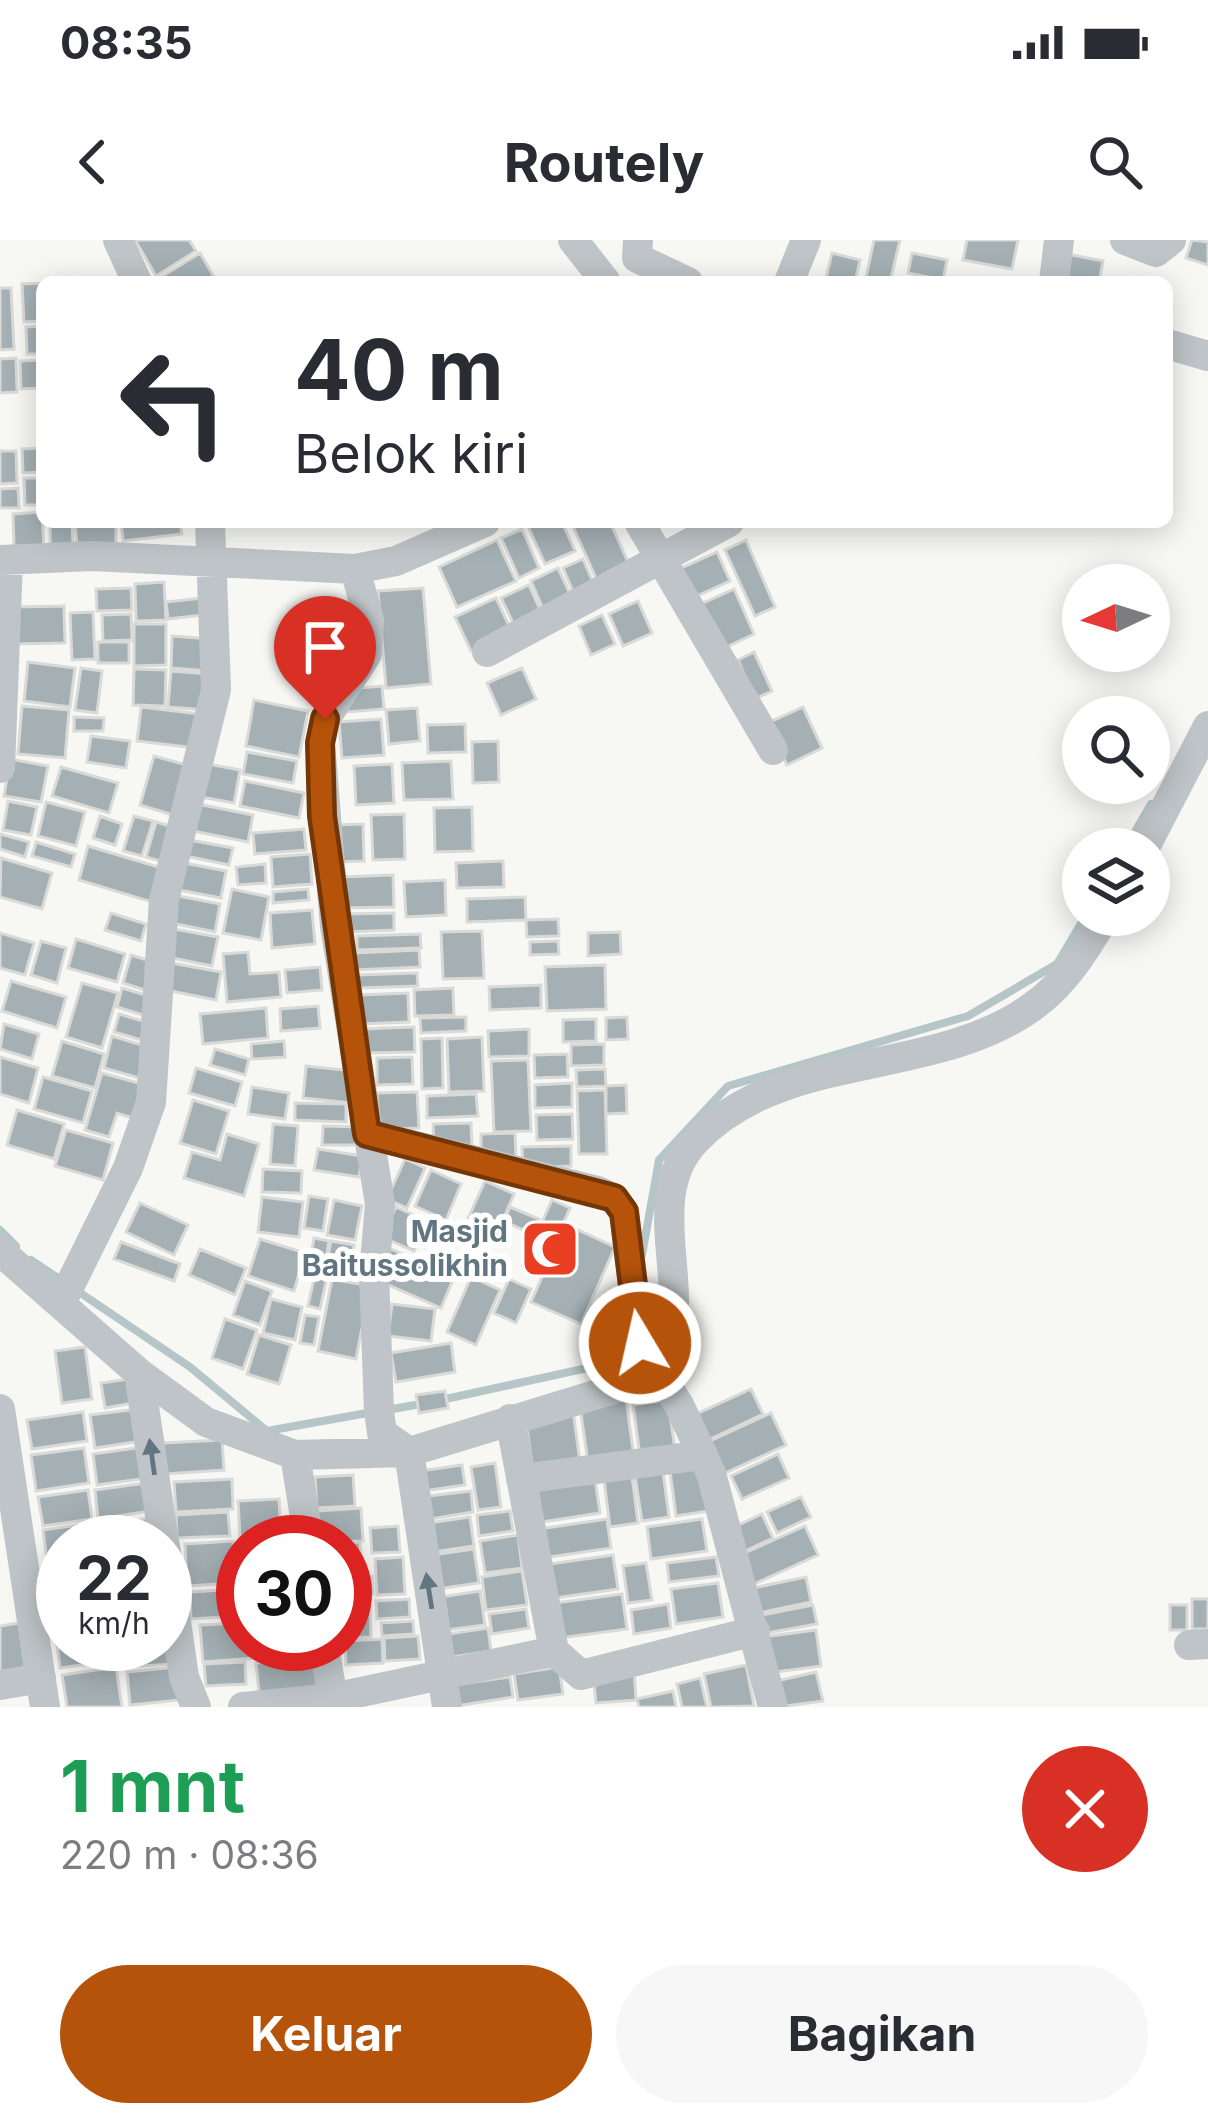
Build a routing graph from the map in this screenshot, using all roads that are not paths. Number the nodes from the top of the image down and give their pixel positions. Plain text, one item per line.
1 (118, 240) edge
2 (573, 240) edge
3 (638, 240) edge
4 (1059, 240) edge
5 (1125, 240) edge
6 (1171, 240) edge
7 (801, 241) edge
8 (134, 276) edge
9 (601, 276) edge
10 (675, 276) edge
11 (791, 276) edge
12 (1055, 276) edge
13 (1173, 346) edge
14 (1208, 356) edge
15 (211, 528) edge
16 (472, 528) edge
17 (642, 528) edge
18 (719, 528) edge
19 (4, 560) edge
20 (214, 561) junction
21 (661, 562) junction
22 (356, 569) junction
23 (487, 652) dead end
24 (1208, 726) edge
25 (772, 750) dead end
26 (0, 768) edge
27 (1155, 828) edge
28 (1091, 936) edge
29 (367, 1134) junction
30 (0, 1251) edge
31 (62, 1301) junction
32 (656, 1370) junction
33 (139, 1373) junction
34 (0, 1409) edge
35 (510, 1419) junction
36 (410, 1452) junction
37 (295, 1455) junction
38 (703, 1455) junction
39 (521, 1479) junction
40 (161, 1515) edge
41 (305, 1515) edge
42 (755, 1631) junction
43 (554, 1651) junction
44 (183, 1671) edge
45 (329, 1671) edge
46 (442, 1675) junction
47 (581, 1676) junction
48 (0, 1685) edge
49 (43, 1693) edge
50 (334, 1703) edge
51 (196, 1707) edge
52 (243, 1707) edge
53 (447, 1707) edge
54 (584, 1707) edge
55 (773, 1707) edge

1 - 8 street
2 - 9 street
3 - 10 street
4 - 12 street
5 - 6 street
7 - 11 street
13 - 14 street
15 - 20 street
16 - 22 street
17 - 21 street
18 - 21 street
19 - 20 street
19 - 26 street
20 - 22 street
20 - 31 street
21 - 23 street
21 - 25 street
22 - 29 street
24 - 27 street
28 - 32 street
29 - 32 street
29 - 36 street
30 - 31 street
31 - 33 street
32 - 35 street
32 - 38 street
33 - 37 street
40 -> 33 street
34 - 49 street
35 - 36 street
35 - 39 street
36 - 37 street
46 -> 36 street
37 - 41 street
38 - 39 street
38 - 42 street
39 - 43 street
42 - 47 street
42 - 55 street
43 - 46 street
43 - 47 street
44 - 51 street
45 - 50 street
46 - 50 street
46 - 53 street
47 - 54 street
48 - 49 street
50 - 52 street

